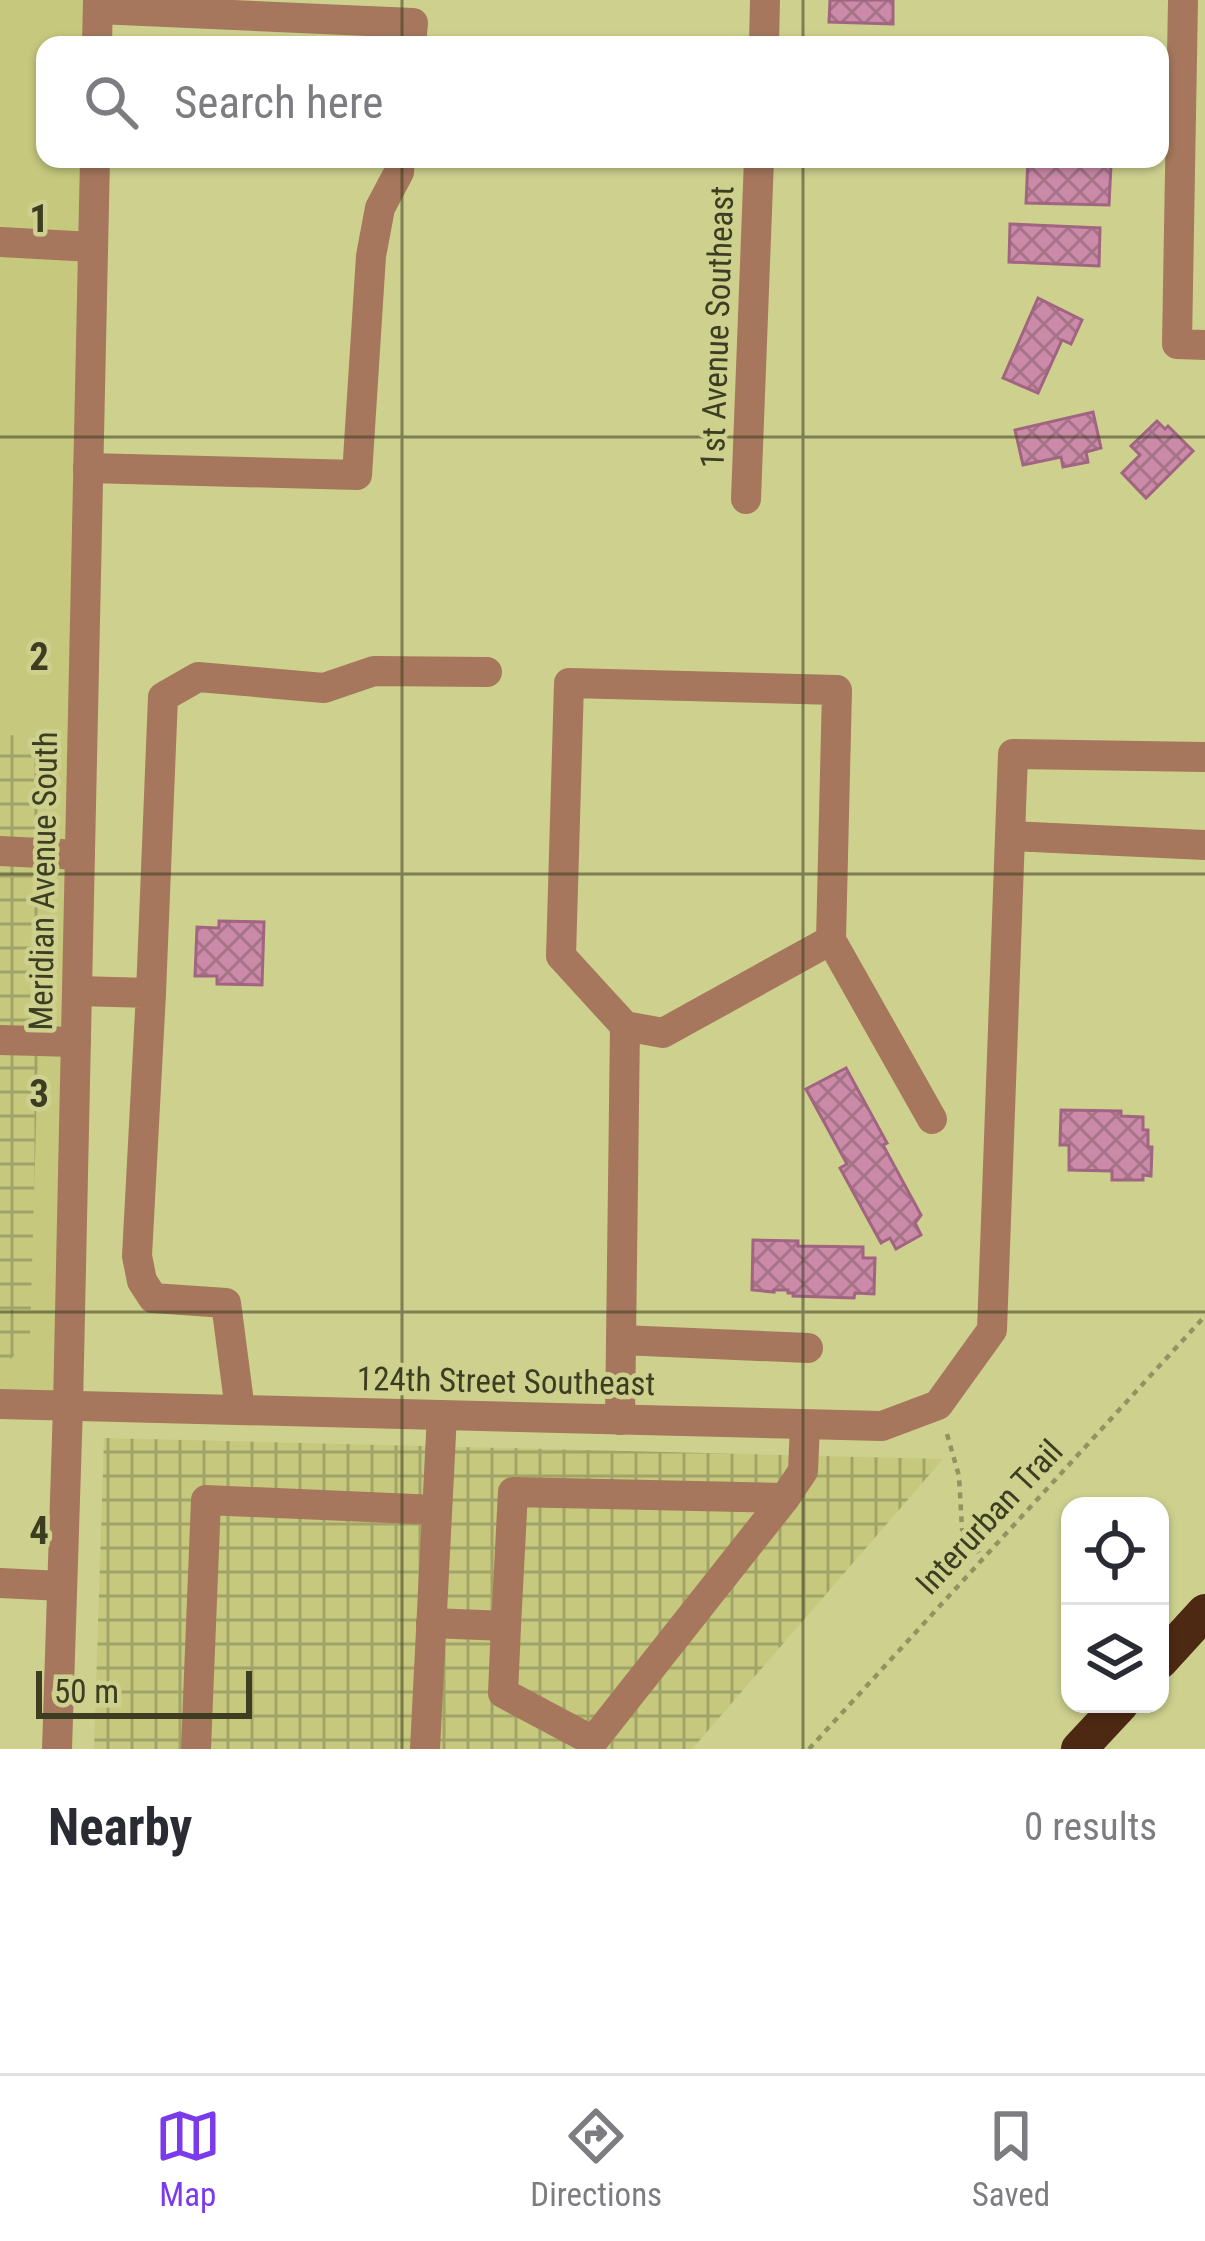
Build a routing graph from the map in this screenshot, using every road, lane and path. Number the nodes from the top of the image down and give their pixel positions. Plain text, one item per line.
1 (765, 0) edge
2 (1183, 0) edge
3 (98, 4) edge
4 (97, 36) edge
5 (411, 36) edge
6 (764, 36) edge
7 (94, 168) edge
8 (399, 168) edge
9 (759, 168) edge
10 (0, 242) edge
11 (93, 247) junction
12 (1191, 345) edge
13 (88, 468) junction
14 (746, 499) dead end
15 (488, 672) dead end
16 (1205, 757) edge
17 (1010, 836) junction
18 (1205, 844) edge
19 (0, 851) edge
20 (80, 855) junction
21 (831, 940) junction
22 (77, 991) junction
23 (151, 993) junction
24 (625, 1026) junction
25 (0, 1040) edge
26 (76, 1042) junction
27 (932, 1119) dead end
28 (1205, 1316) edge
29 (621, 1340) junction
30 (808, 1348) dead end
31 (0, 1404) edge
32 (938, 1405) junction
33 (68, 1406) junction
34 (240, 1410) junction
35 (442, 1415) junction
36 (620, 1420) junction
37 (805, 1425) junction
38 (785, 1498) junction
39 (437, 1510) junction
40 (982, 1559) junction
41 (0, 1583) edge
42 (62, 1586) junction
43 (1205, 1612) edge
44 (431, 1623) junction
45 (506, 1626) junction
46 (1169, 1651) edge
47 (1113, 1713) edge
48 (57, 1749) edge
49 (196, 1749) edge
50 (425, 1749) edge
51 (809, 1749) edge
52 (1079, 1749) edge

1 - 6 street
2 - 12 street
3 - 4 street
3 - 5 street
7 - 11 street, Meridian Avenue South
8 - 13 street
9 - 14 street, 1st Avenue Southeast
10 - 11 street
11 - 13 street, Meridian Avenue South
13 - 20 street, Meridian Avenue South
15 - 23 street
16 - 17 street
17 - 18 street
17 - 32 street
19 - 20 street
20 - 22 street, Meridian Avenue South
21 - 24 street
21 - 24 street
21 - 27 street
22 - 23 street
22 - 26 street, Meridian Avenue South
23 - 34 street
24 - 29 street
25 - 26 street
26 - 33 street, Meridian Avenue South
28 - 40 path, Interurban Trail
29 - 30 street
29 - 36 street
31 - 33 street, 124th Street Southeast
32 - 37 street, 124th Street Southeast
32 - 40 path
33 - 34 street, 124th Street Southeast
33 - 42 street, Meridian Avenue South
34 - 35 street, 124th Street Southeast
35 - 36 street, 124th Street Southeast
35 - 39 street
36 - 37 street, 124th Street Southeast
37 - 38 street
38 - 45 street
38 - 45 street
39 - 44 street
39 - 49 street
40 - 51 path, Interurban Trail
41 - 42 street
42 - 48 street, Meridian Avenue South
43 - 46 highway
44 - 45 street
44 - 50 street
47 - 52 highway

